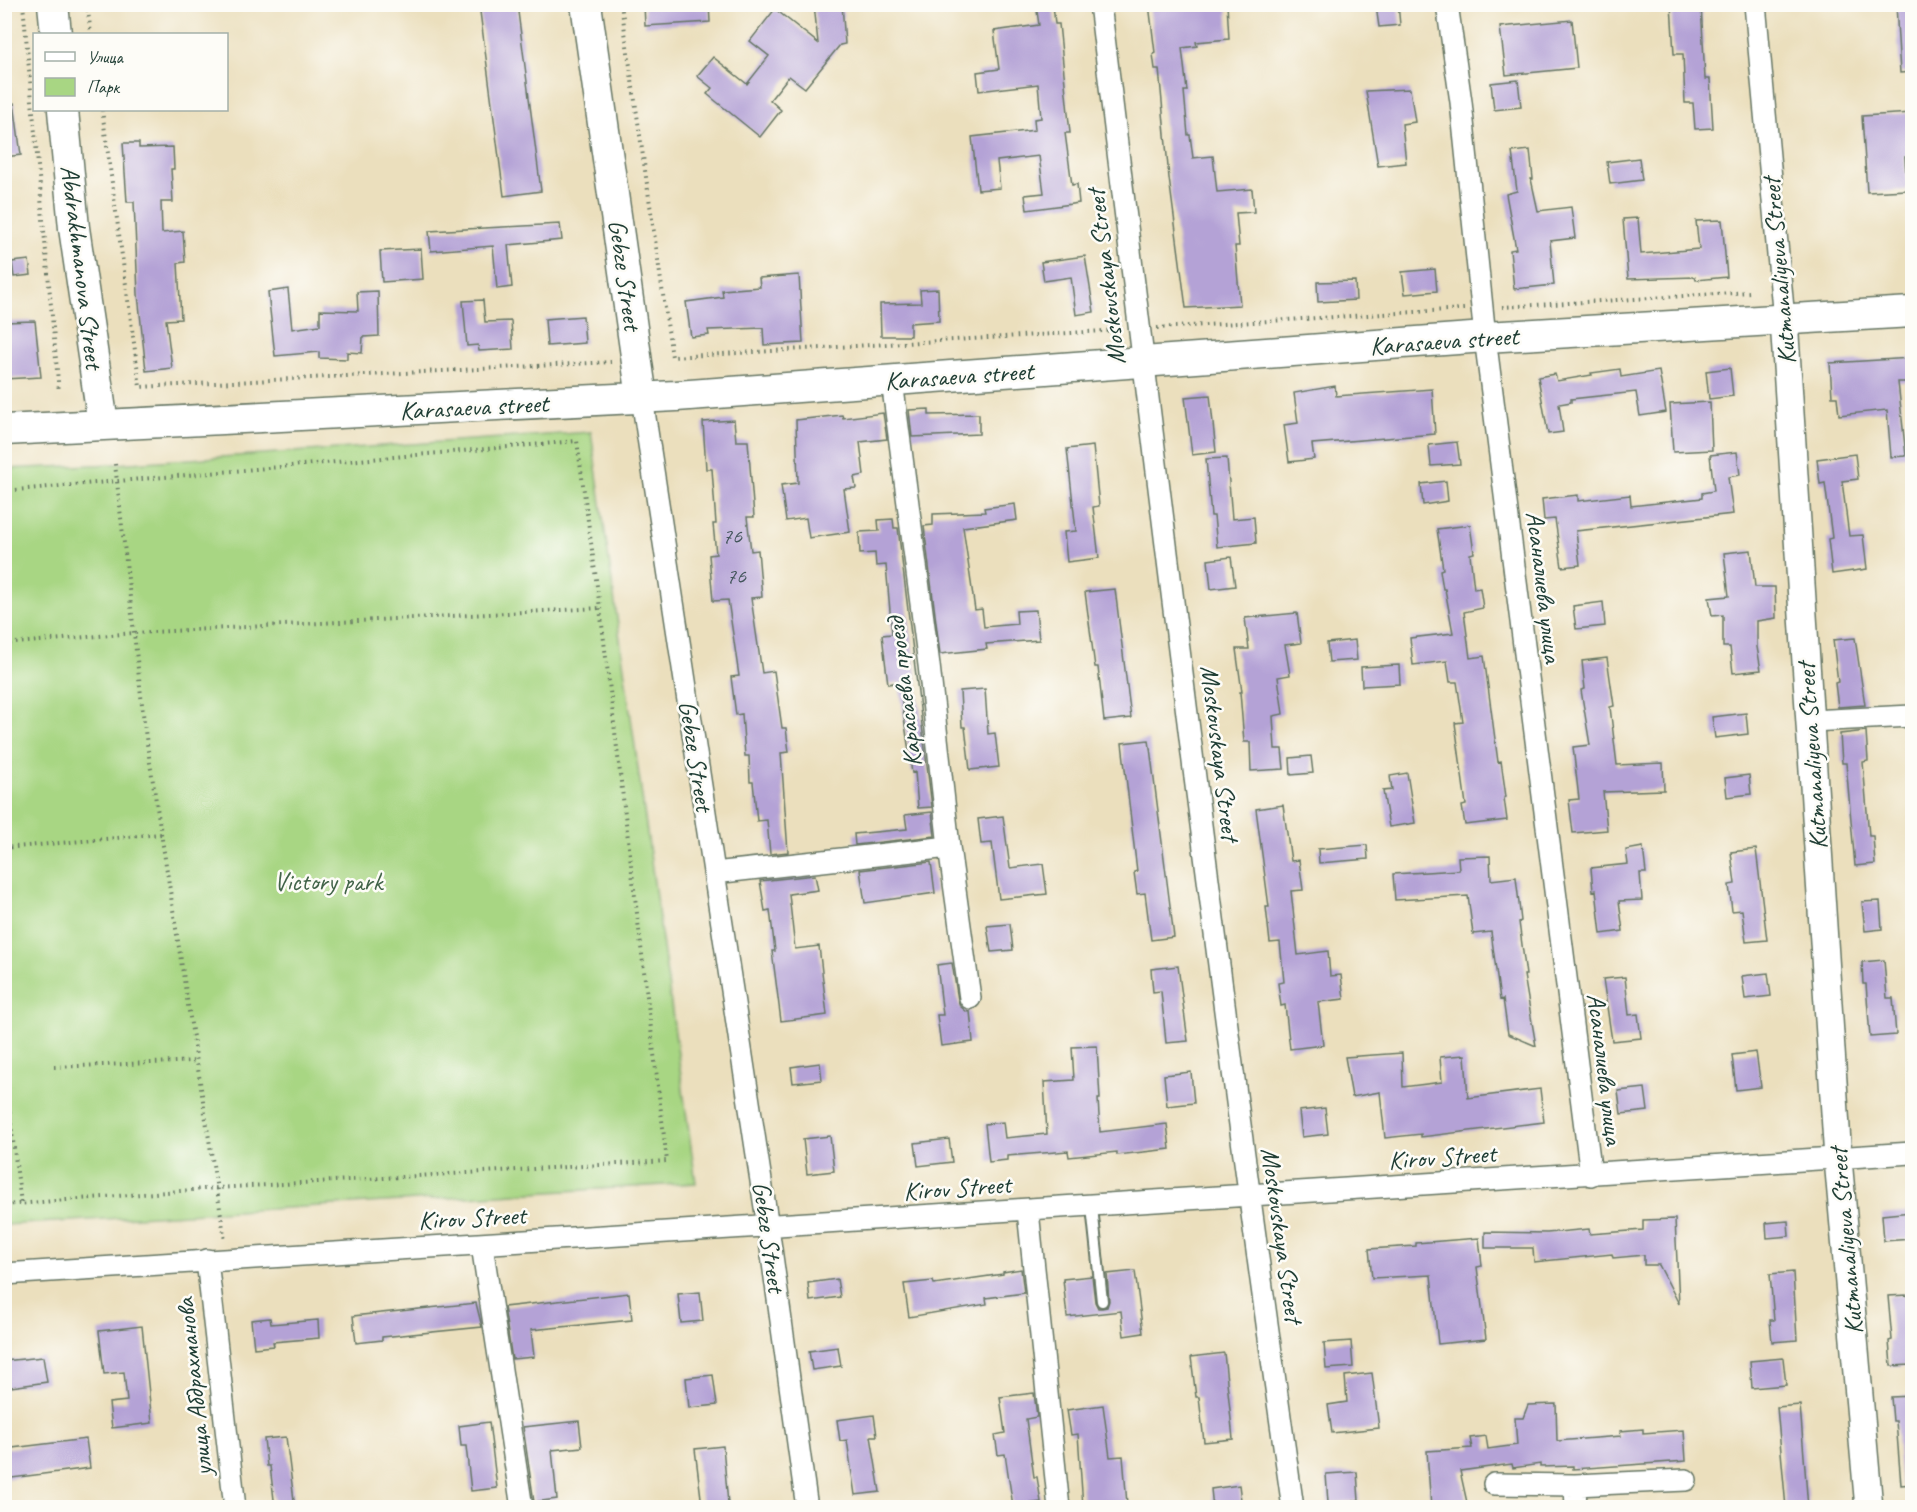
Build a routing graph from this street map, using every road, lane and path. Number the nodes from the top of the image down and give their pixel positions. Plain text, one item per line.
1 (23, 4) edge
2 (53, 4) edge
3 (87, 4) edge
4 (586, 4) edge
5 (621, 4) edge
6 (1100, 4) edge
7 (1446, 4) edge
8 (1755, 4) edge
9 (56, 33) edge
10 (91, 33) edge
11 (63, 111) edge
12 (102, 111) edge
13 (1750, 292) dead end
14 (1912, 312) edge
15 (1784, 320) junction
16 (1484, 322) junction
17 (1139, 329) junction
18 (611, 362) dead end
19 (1143, 363) junction
20 (892, 381) junction
21 (58, 392) dead end
22 (642, 398) junction
23 (104, 424) junction
24 (4, 430) edge
25 (115, 464) dead end
26 (117, 482) junction
27 (4, 491) edge
28 (600, 608) junction
29 (134, 633) junction
30 (4, 644) edge
31 (1912, 716) edge
32 (1810, 721) junction
33 (161, 834) junction
34 (949, 847) junction
35 (4, 848) edge
36 (714, 873) junction
37 (970, 998) dead end
38 (197, 1061) junction
39 (54, 1067) dead end
40 (4, 1070) edge
41 (1912, 1154) edge
42 (1838, 1159) junction
43 (1591, 1175) junction
44 (217, 1188) junction
45 (1248, 1197) junction
46 (21, 1203) junction
47 (4, 1205) edge
48 (1092, 1207) junction
49 (1028, 1211) junction
50 (768, 1227) junction
51 (482, 1245) junction
52 (218, 1260) junction
53 (4, 1274) edge
54 (1102, 1301) dead end
55 (1686, 1480) dead end
56 (1494, 1484) dead end
57 (1575, 1485) junction
58 (235, 1508) edge
59 (522, 1508) edge
60 (807, 1508) edge
61 (1059, 1508) edge
62 (1293, 1508) edge
63 (1576, 1508) edge
64 (1869, 1508) edge

1 - 21 path
2 - 9 main road
3 - 10 path
4 - 22 main road, Gebze Street
5 - 17 path
6 - 17 street, Moskovskaya Street
7 - 16 street, Асаналиева улица
8 - 15 street, Kutmanaliyeva Street
11 - 23 main road, Abdrakhmanova Street
12 - 18 path
13 - 16 path
14 - 15 main road, Karasaeva street
15 - 16 main road, Karasaeva street
15 - 32 street, Kutmanaliyeva Street
16 - 17 path
16 - 19 main road, Karasaeva street
16 - 43 street, Асаналиева улица
17 - 19 street, Moskovskaya Street
19 - 20 main road, Karasaeva street
19 - 45 street, Moskovskaya Street
20 - 22 main road, Karasaeva street
20 - 34 street, Карасаева проезд
22 - 23 main road, Karasaeva street
22 - 36 street, Gebze Street
23 - 24 main road, Karasaeva street
25 - 26 path
26 - 27 path
26 - 28 path
26 - 29 path
28 - 29 path
28 - 44 path
29 - 30 path
29 - 33 path
31 - 32 street
32 - 42 street, Kutmanaliyeva Street
33 - 35 path
33 - 38 path
34 - 36 street
34 - 37 street, Карасаева проезд
36 - 50 street, Gebze Street
38 - 39 path
38 - 44 path
40 - 46 path
41 - 42 street, Kirov Street
42 - 43 street, Kirov Street
42 - 64 street, Kutmanaliyeva Street
43 - 45 street, Kirov Street
44 - 46 path
44 - 52 path
45 - 48 street, Kirov Street
45 - 62 street, Moskovskaya Street
46 - 47 path
48 - 49 street, Kirov Street
48 - 54 lane
49 - 50 street, Kirov Street
49 - 61 street
50 - 51 street, Kirov Street
50 - 60 street, Gebze Street
51 - 52 street, Kirov Street
51 - 59 street
52 - 53 street, Kirov Street
52 - 58 street, улица Абдрахманова
55 - 57 street
56 - 57 street
57 - 63 street

